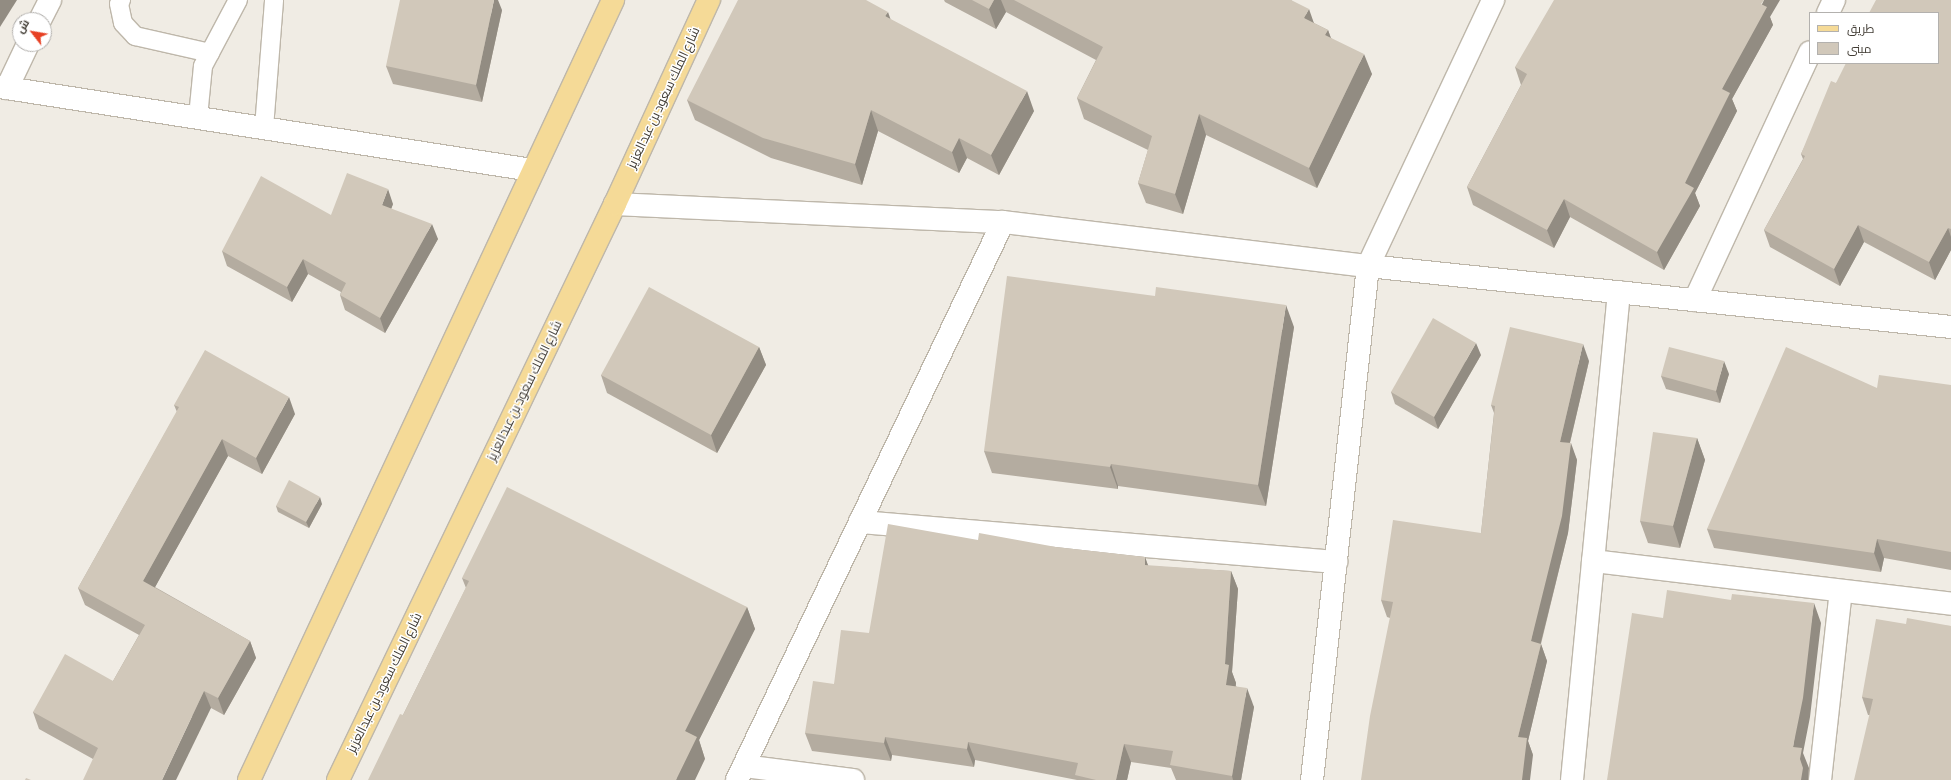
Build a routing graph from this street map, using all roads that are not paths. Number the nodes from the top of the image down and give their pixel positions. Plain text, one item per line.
1 (50, 0) edge
2 (121, 0) edge
3 (238, 0) edge
4 (274, 0) edge
5 (613, 0) edge
6 (709, 0) edge
7 (1493, 0) edge
8 (1834, 0) edge
9 (44, 12) edge
10 (1828, 12) edge
11 (24, 52) edge
12 (210, 53) junction
13 (1809, 54) edge
14 (4, 87) edge
15 (198, 117) junction
16 (264, 128) junction
17 (532, 170) junction
18 (615, 204) junction
19 (1003, 222) junction
20 (1368, 266) junction
21 (1619, 292) junction
22 (1695, 300) junction
23 (1951, 327) edge
24 (860, 522) junction
25 (1593, 561) junction
26 (1336, 562) junction
27 (1841, 591) junction
28 (1951, 604) edge
29 (741, 773) edge
30 (249, 780) edge
31 (338, 780) edge
32 (853, 780) edge
33 (1312, 780) edge
34 (1572, 780) edge
35 (1820, 780) edge

1 - 9 street
2 - 12 lane
3 - 12 lane
4 - 16 lane
5 - 17 main road
6 - 18 main road, شارع الملك سعود بن عبدالعزيز
7 - 20 street
8 - 10 street
11 - 14 street
12 - 15 lane
13 - 22 street
14 - 15 street
15 - 16 street
16 - 17 street
17 - 30 main road
18 - 19 street
18 - 31 main road, شارع الملك سعود بن عبدالعزيز
19 - 20 street
19 - 24 street
20 - 21 street
20 - 26 street
21 - 22 street
21 - 25 street
22 - 23 street
24 - 26 street
24 - 29 street
25 - 27 street
25 - 34 street
26 - 33 street
27 - 28 street
27 - 35 street
29 - 32 street

